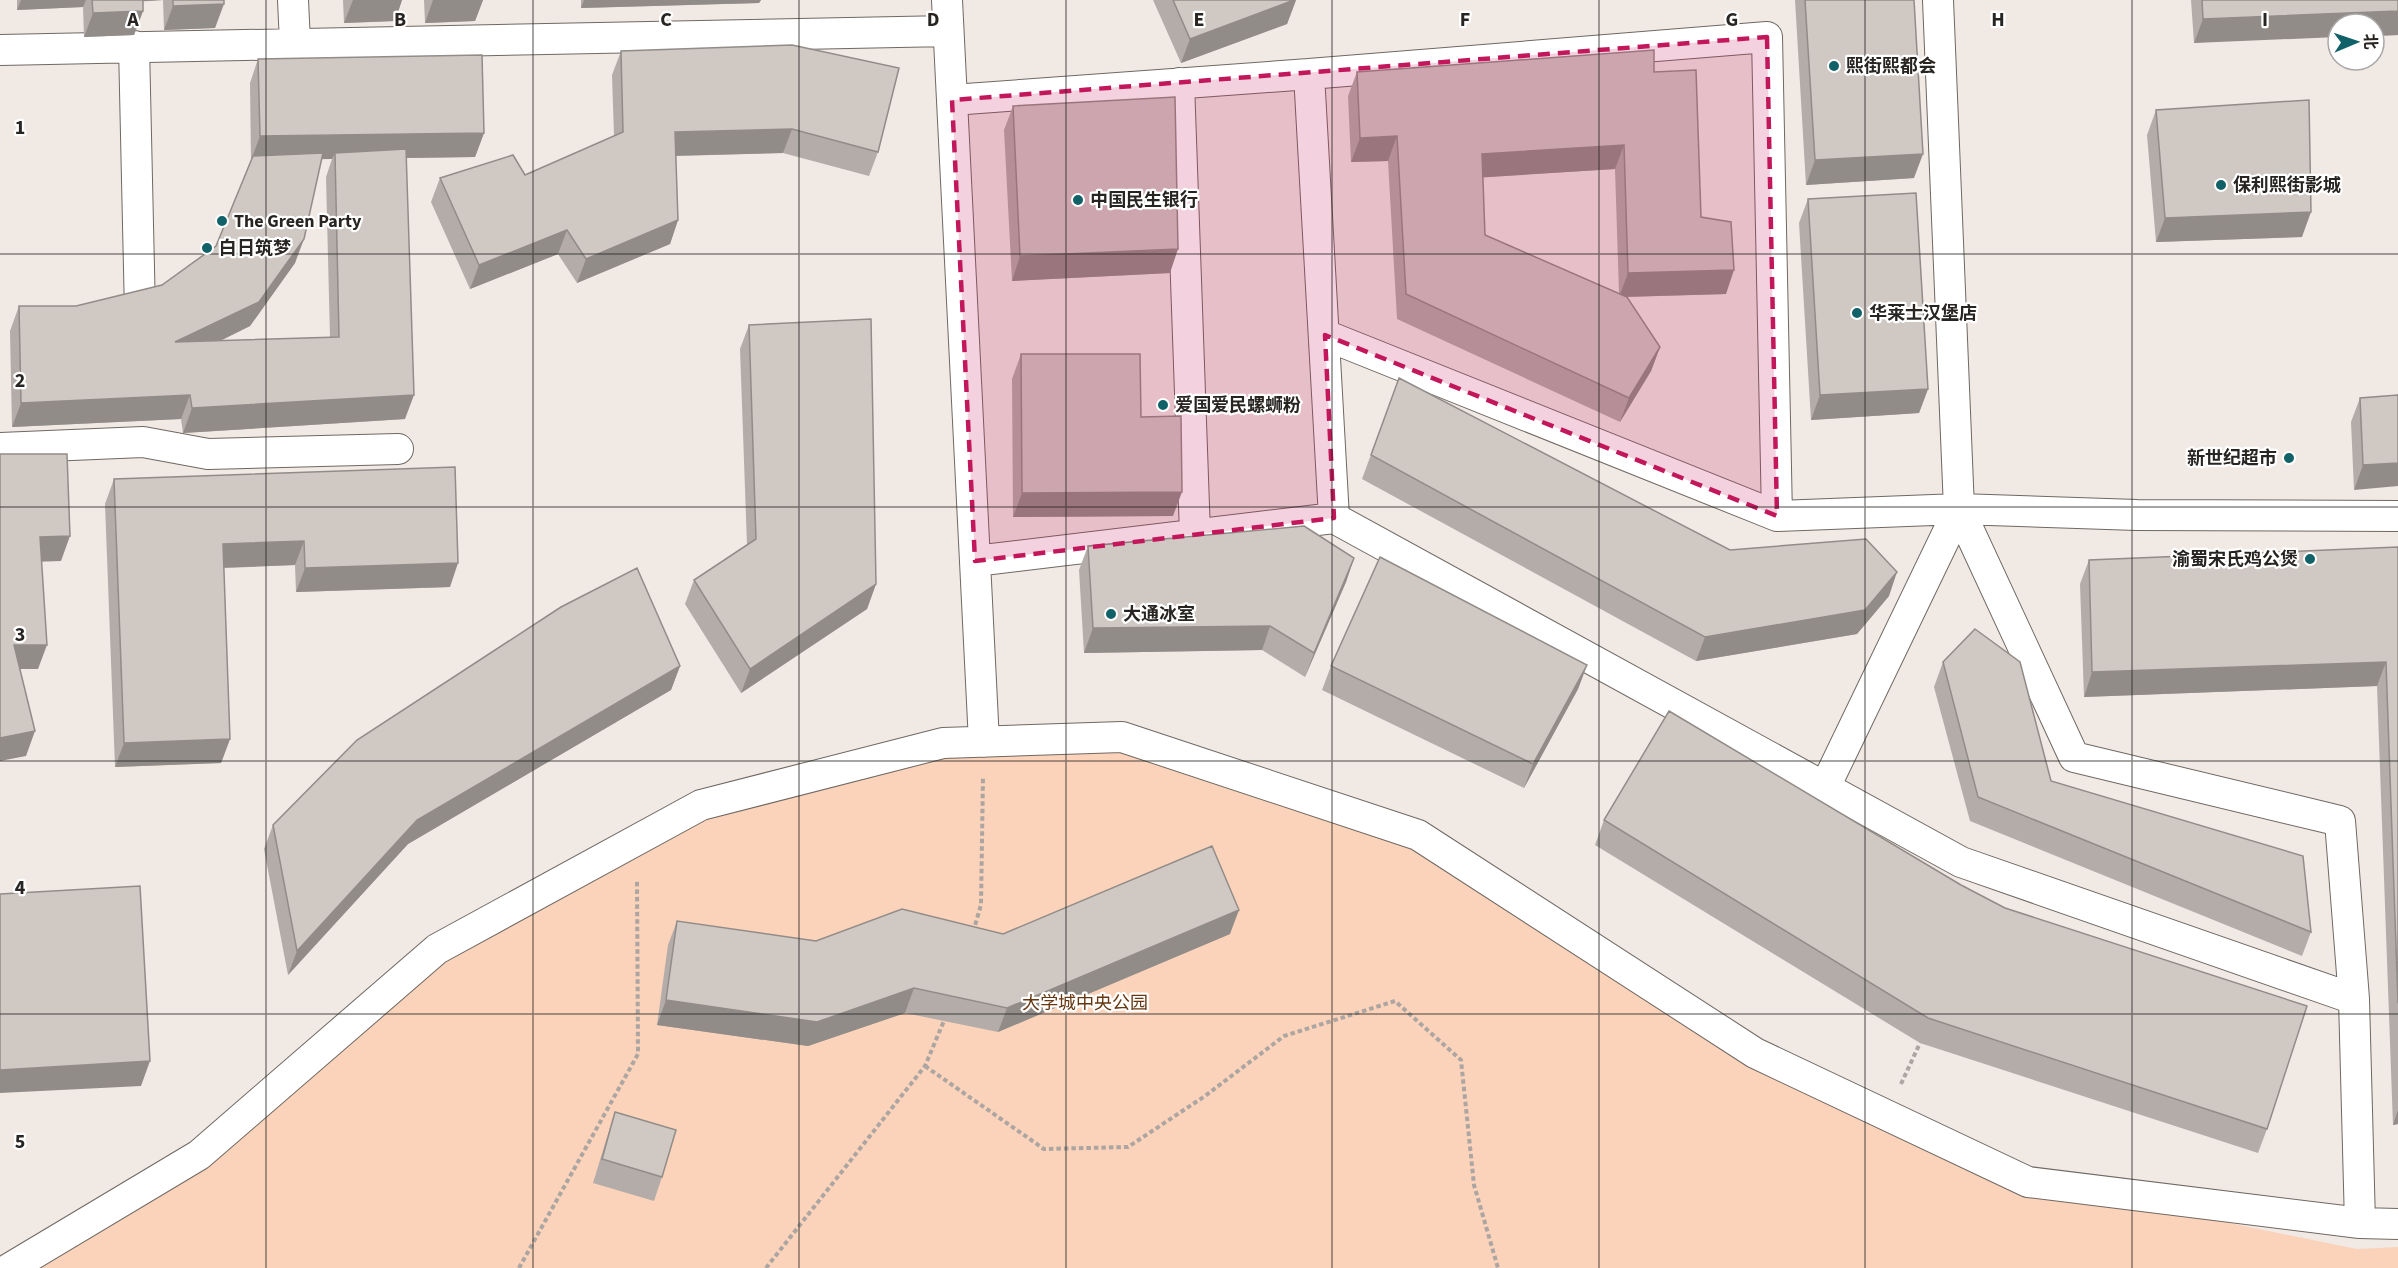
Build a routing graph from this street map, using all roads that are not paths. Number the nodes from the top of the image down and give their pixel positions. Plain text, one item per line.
1 (292, 0) edge
2 (947, 0) edge
3 (1938, 0) edge
4 (948, 31) junction
5 (295, 43) junction
6 (134, 46) junction
7 (0, 50) edge
8 (1309, 74) junction
9 (1179, 83) junction
10 (952, 100) junction
11 (140, 313) edge
12 (1325, 335) junction
13 (0, 448) edge
14 (398, 449) dead end
15 (1959, 510) junction
16 (1777, 516) junction
17 (2398, 516) edge
18 (1334, 518) junction
19 (1195, 534) junction
20 (975, 561) junction
21 (984, 742) junction
22 (1825, 787) junction
23 (2354, 999) junction
24 (2360, 1223) junction
25 (2398, 1224) edge
26 (10, 1268) edge

1 - 5 street
2 - 4 street
3 - 15 street
4 - 5 street
4 - 10 street
5 - 6 street
6 - 7 street
6 - 11 street
8 - 9 street
8 - 12 street
8 - 16 street
9 - 10 street
9 - 19 street
10 - 20 street
12 - 16 street
12 - 18 street
13 - 14 street
15 - 16 street
15 - 17 street
15 - 22 street
15 - 23 street
18 - 19 street
18 - 22 street
19 - 20 street
20 - 21 street
21 - 24 street
21 - 26 street
22 - 23 street
23 - 24 street
24 - 25 street

